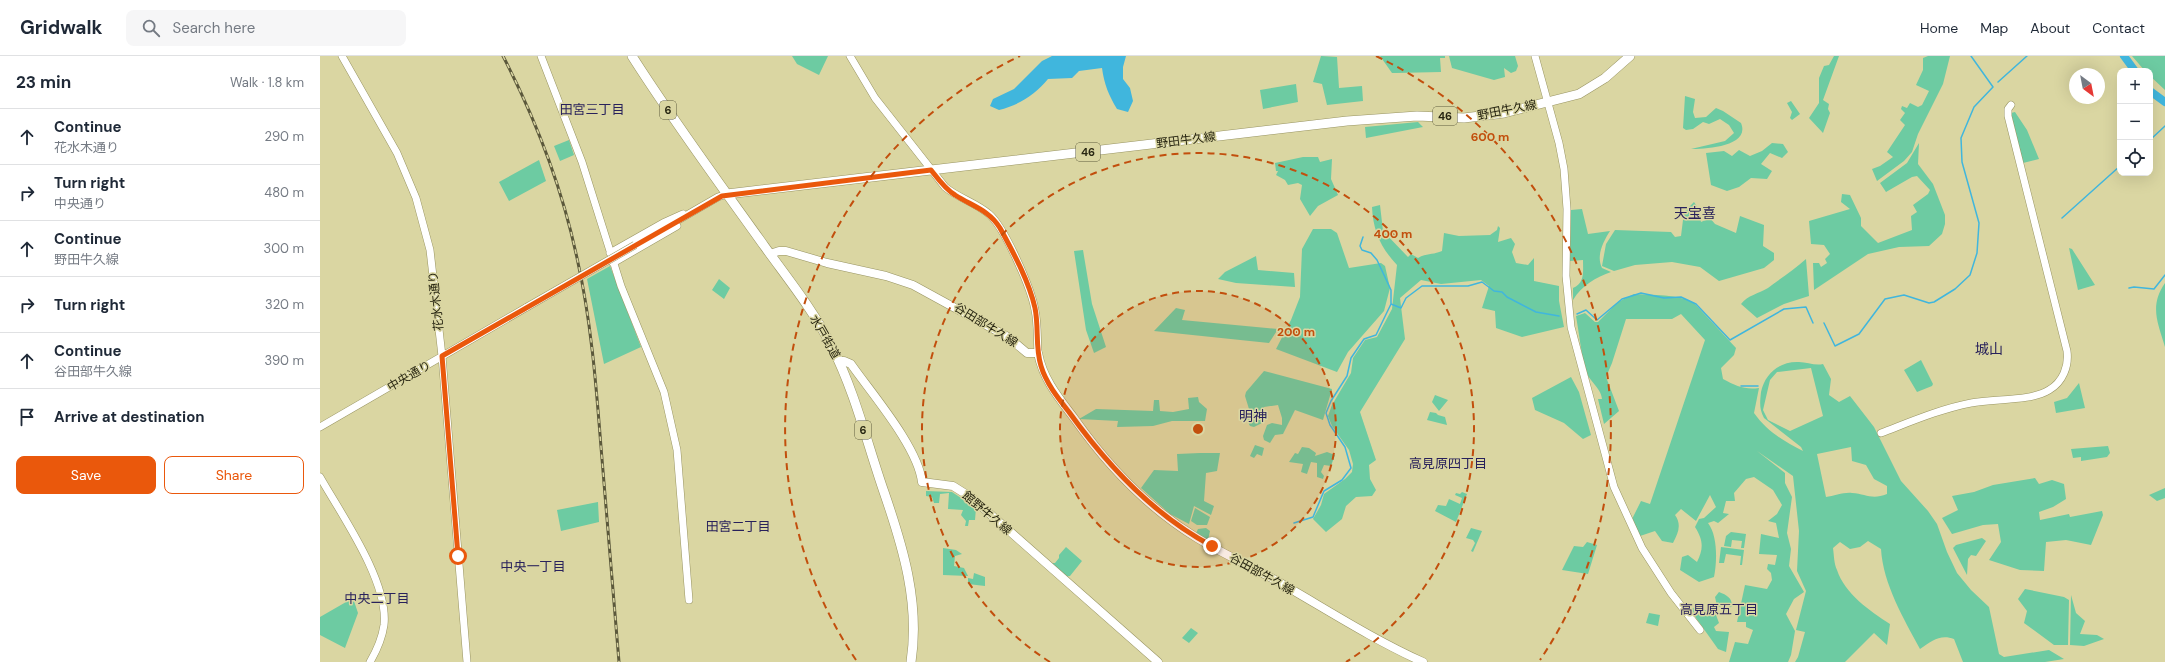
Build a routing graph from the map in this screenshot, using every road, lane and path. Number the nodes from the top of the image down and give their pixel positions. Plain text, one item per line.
1 (342, 56) edge
2 (541, 56) edge
3 (632, 56) edge
4 (850, 56) edge
5 (1535, 56) edge
6 (1630, 56) edge
7 (1548, 102) junction
8 (2011, 105) dead end
9 (931, 170) junction
10 (727, 194) junction
11 (688, 215) junction
12 (610, 253) junction
13 (770, 254) junction
14 (613, 264) junction
15 (1038, 352) junction
16 (442, 356) junction
17 (839, 361) junction
18 (320, 427) edge
19 (1881, 433) dead end
20 (320, 477) edge
21 (689, 600) dead end
22 (1700, 630) dead end
23 (370, 662) edge
24 (467, 662) edge
25 (911, 662) edge
26 (1158, 662) edge
27 (1423, 662) edge

1 - 16 street, 花水木通り
2 - 12 street
3 - 10 main road, 水戸街道 / 6
4 - 9 street
5 - 7 street
6 - 7 main road, 野田牛久線 / 46
7 - 9 main road, 野田牛久線 / 46
7 - 22 street
8 - 19 street
9 - 10 main road, 野田牛久線 / 46
9 - 15 street
10 - 11 street, 中央通り
10 - 13 main road, 水戸街道 / 6
11 - 12 street
11 - 14 street
11 - 16 street, 中央通り, bridge
12 - 14 street
13 - 15 main road, 谷田部牛久線
13 - 17 main road, 水戸街道 / 6
14 - 21 street
15 - 27 main road, 谷田部牛久線
16 - 18 street, 中央通り
16 - 24 street, 花水木通り
17 - 25 main road, 水戸街道 / 6
17 - 26 main road, 館野牛久線
20 - 23 street

